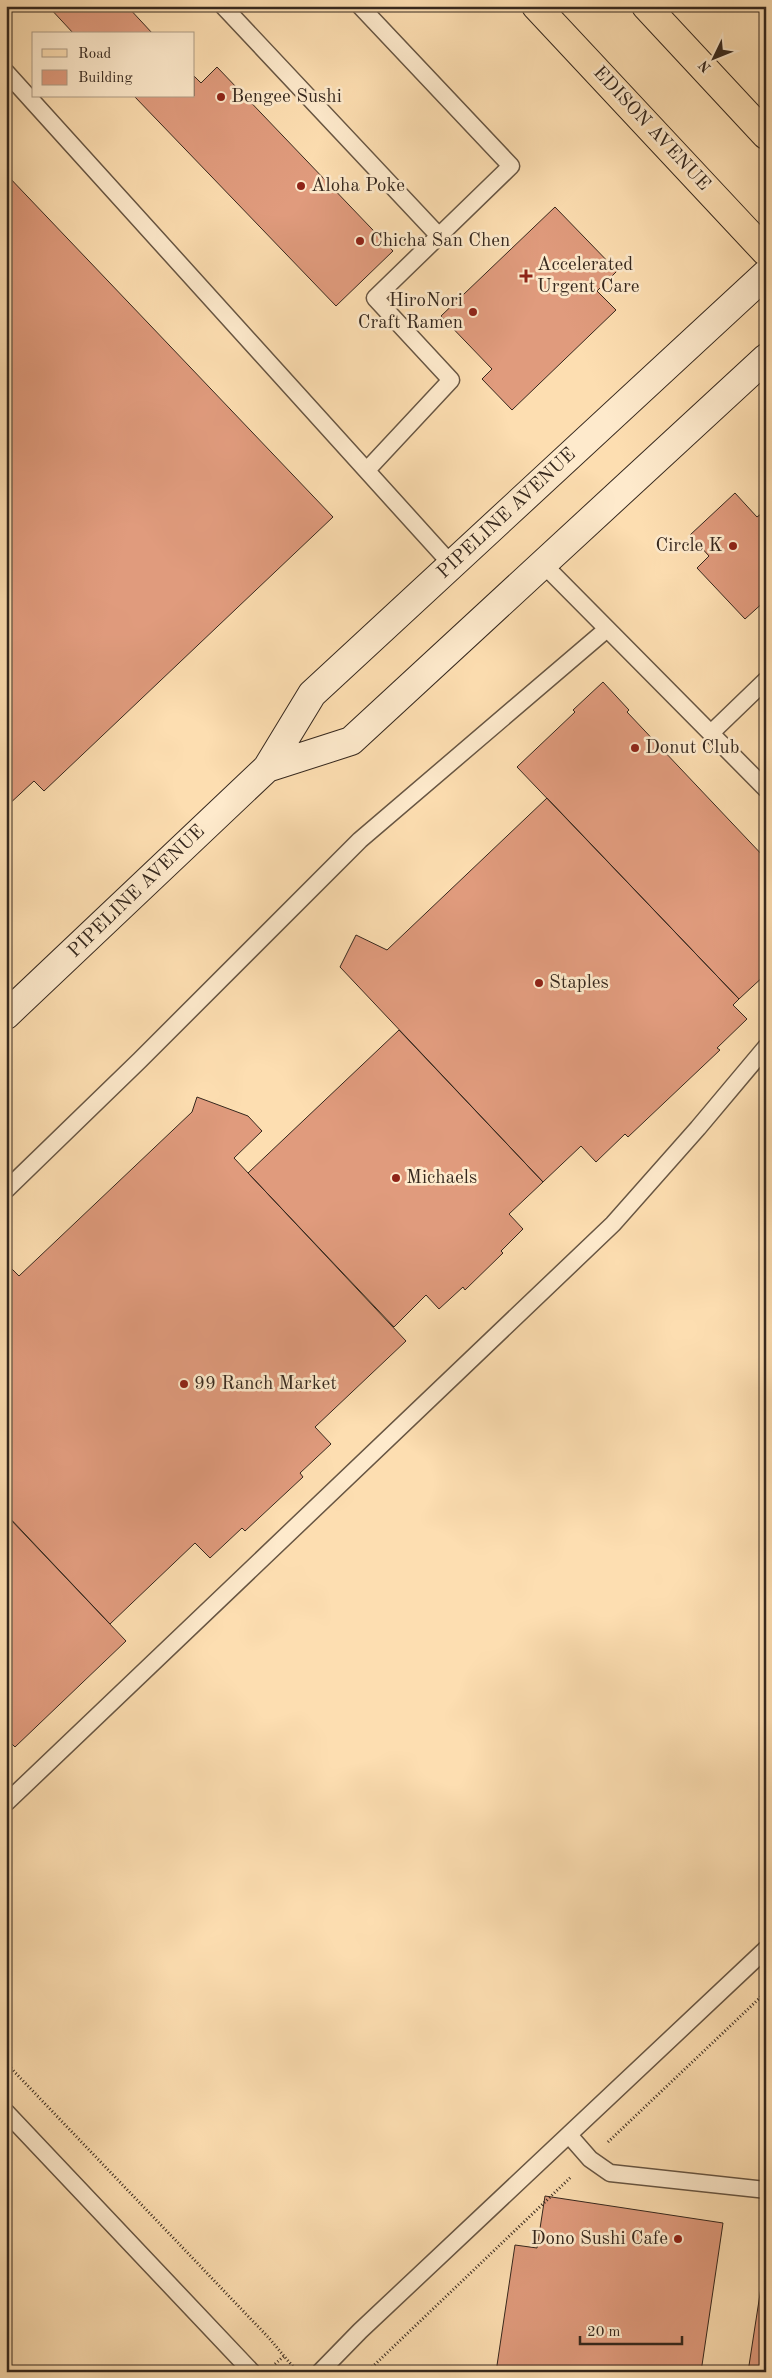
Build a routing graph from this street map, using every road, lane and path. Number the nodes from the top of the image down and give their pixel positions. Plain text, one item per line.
1 (223, 6) edge
2 (360, 6) edge
3 (536, 6) edge
4 (646, 6) edge
5 (6, 72) edge
6 (766, 135) edge
7 (439, 236) junction
8 (766, 252) edge
9 (766, 274) edge
10 (766, 358) edge
11 (367, 470) junction
12 (543, 564) junction
13 (452, 565) junction
14 (607, 629) junction
15 (766, 680) edge
16 (711, 733) junction
17 (267, 768) junction
18 (766, 789) edge
19 (6, 1015) edge
20 (766, 1047) edge
21 (6, 1190) edge
22 (6, 1803) edge
23 (766, 1949) edge
24 (766, 1992) edge
25 (6, 2063) edge
26 (6, 2112) edge
27 (569, 2135) junction
28 (590, 2159) junction
29 (766, 2190) edge
30 (284, 2356) junction
31 (273, 2366) dead end
32 (252, 2372) edge
33 (298, 2372) edge
34 (320, 2372) edge
35 (367, 2372) edge

1 - 7 lane
2 - 7 lane
3 - 8 main road, EDISON AVENUE
4 - 6 main road
5 - 11 lane
7 - 11 lane
9 - 13 main road, PIPELINE AVENUE
10 - 12 main road, PIPELINE AVENUE
11 - 13 lane
12 - 14 lane
12 - 17 main road, PIPELINE AVENUE
13 - 17 main road, PIPELINE AVENUE
14 - 16 lane
14 - 21 lane
15 - 16 lane
16 - 18 lane
17 - 19 main road, PIPELINE AVENUE
20 - 22 lane
23 - 27 lane
24 - 28 path
25 - 30 path
26 - 32 lane
27 - 28 lane
27 - 34 lane
28 - 29 lane
28 - 35 path
30 - 31 path
30 - 33 path

